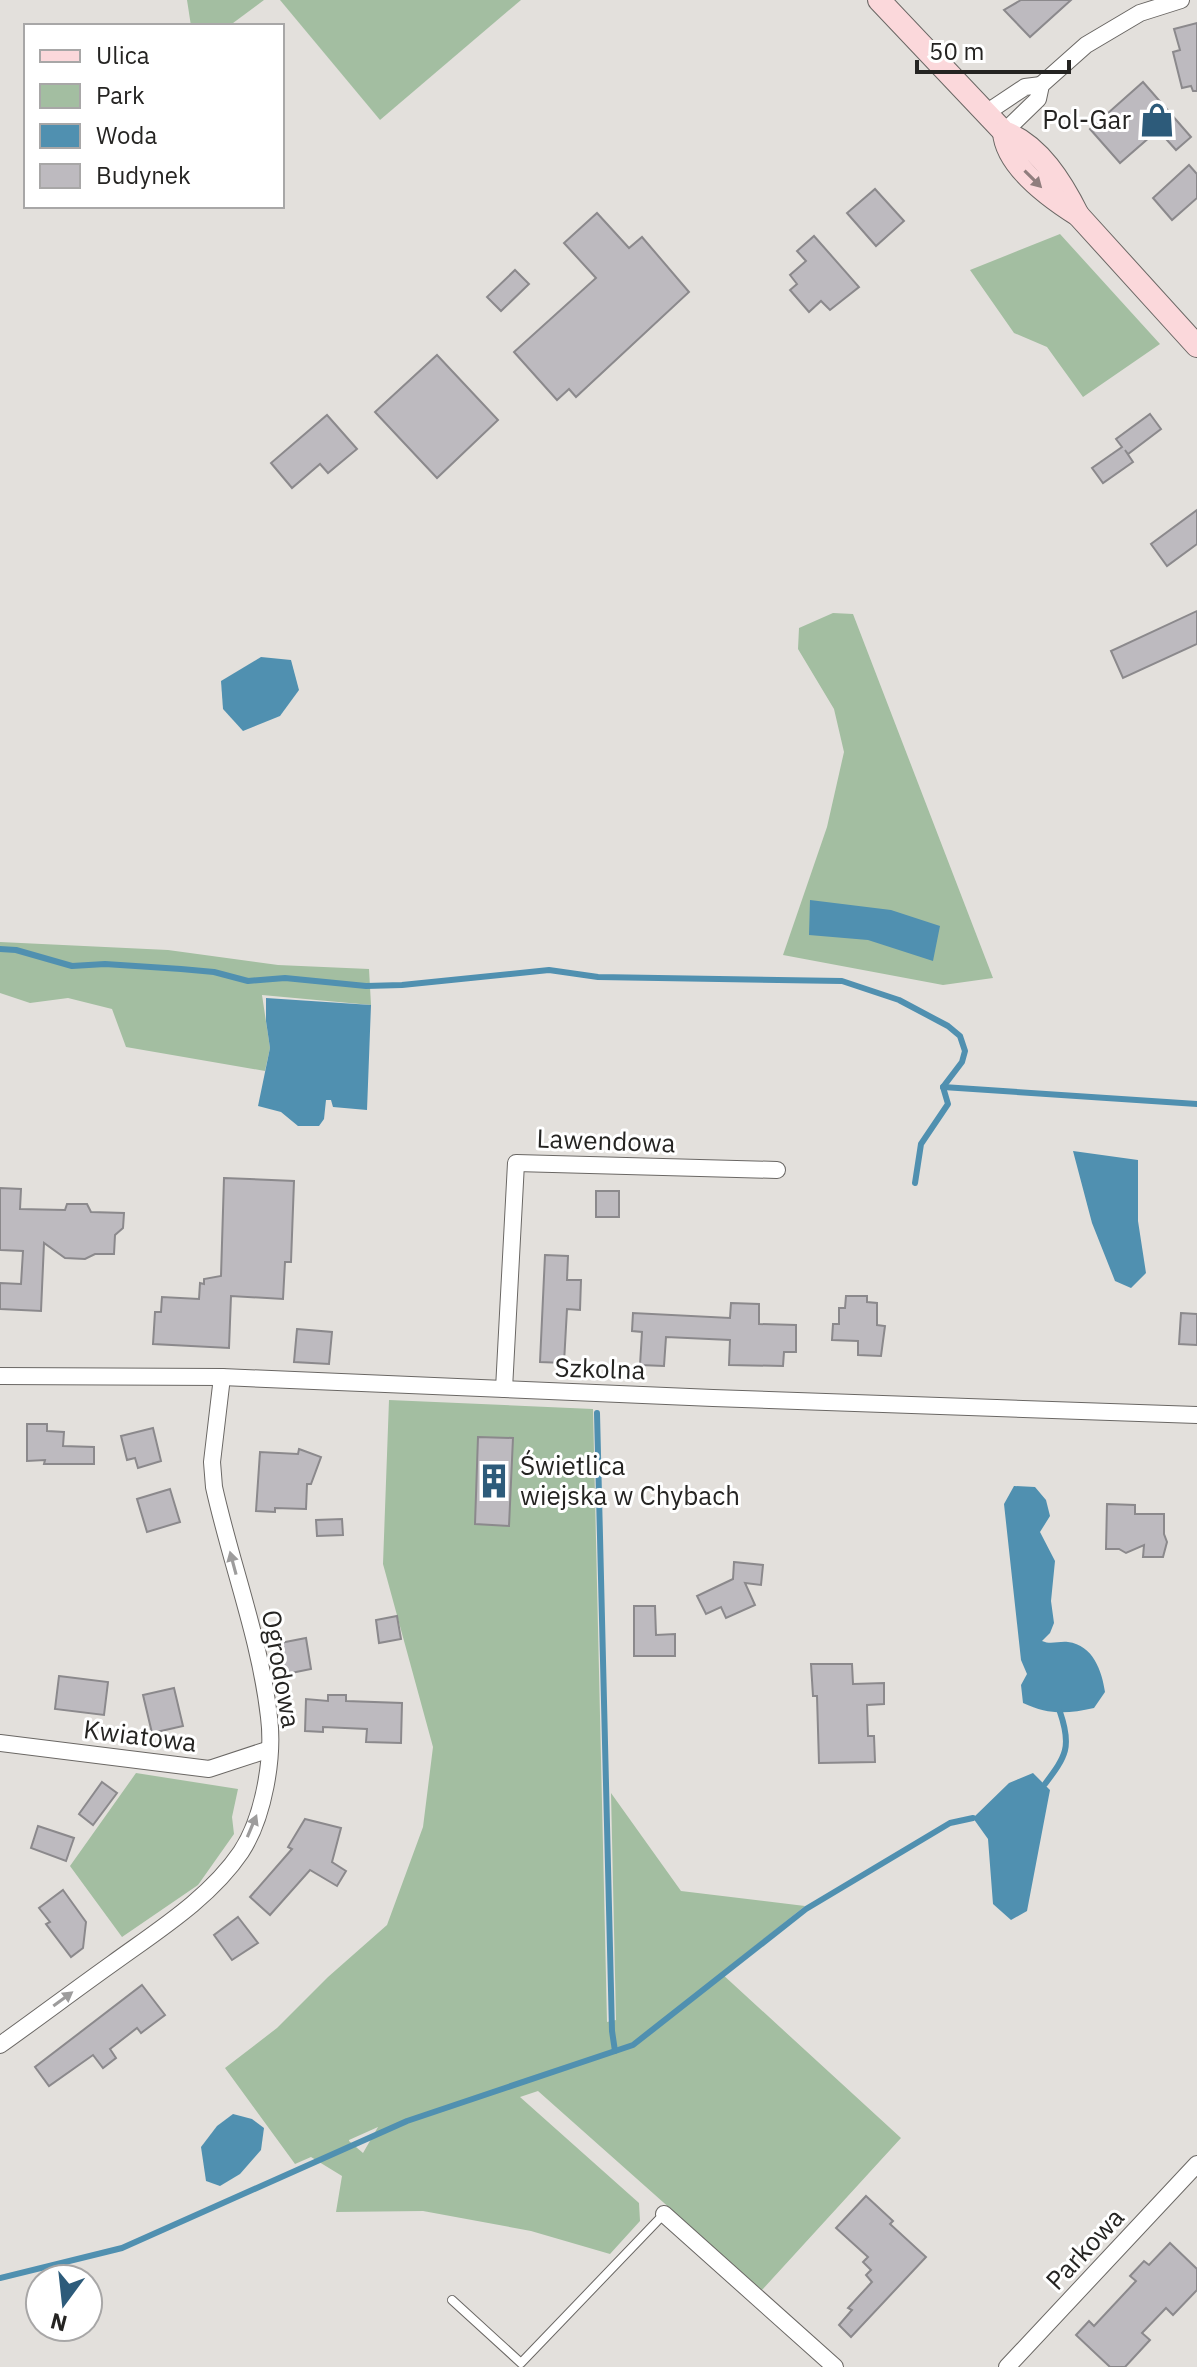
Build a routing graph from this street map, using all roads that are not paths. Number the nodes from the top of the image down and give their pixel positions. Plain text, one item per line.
1 (879, 0) edge
2 (1181, 0) edge
3 (1041, 85) junction
4 (986, 113) junction
5 (1004, 132) junction
6 (1197, 346) edge
7 (777, 1170) dead end
8 (0, 1376) edge
9 (222, 1377) junction
10 (504, 1389) junction
11 (1197, 1415) edge
12 (0, 1743) edge
13 (270, 1749) junction
14 (0, 2045) edge
15 (1197, 2164) edge
16 (664, 2214) joint
17 (452, 2300) dead end
18 (835, 2367) edge
19 (1007, 2367) edge

1 - 4 street
2 - 3 street
3 - 4 street
3 - 5 street
4 - 5 street
5 - 6 street
7 - 10 street, Lawendowa
8 - 9 street, Szkolna
9 - 10 street, Szkolna
13 -> 9 street, Ogrodowa
10 - 11 street, Szkolna
12 - 13 street, Kwiatowa
14 -> 13 street, Ogrodowa
15 - 19 street, Parkowa
16 - 17 lane
16 - 18 street

